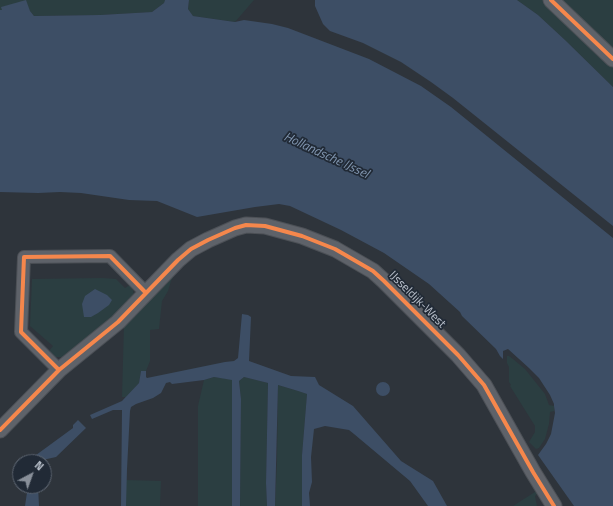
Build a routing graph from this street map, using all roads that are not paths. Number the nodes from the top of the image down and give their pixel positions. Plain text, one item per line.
1 (551, 0) edge
2 (613, 59) edge
3 (146, 293) junction
4 (59, 370) junction
5 (0, 430) edge
6 (554, 506) edge

1 - 2 street
3 - 4 street, IJsseldijk-West
3 - 4 street
3 - 6 street, IJsseldijk-West
4 - 5 street, IJsseldijk-West

